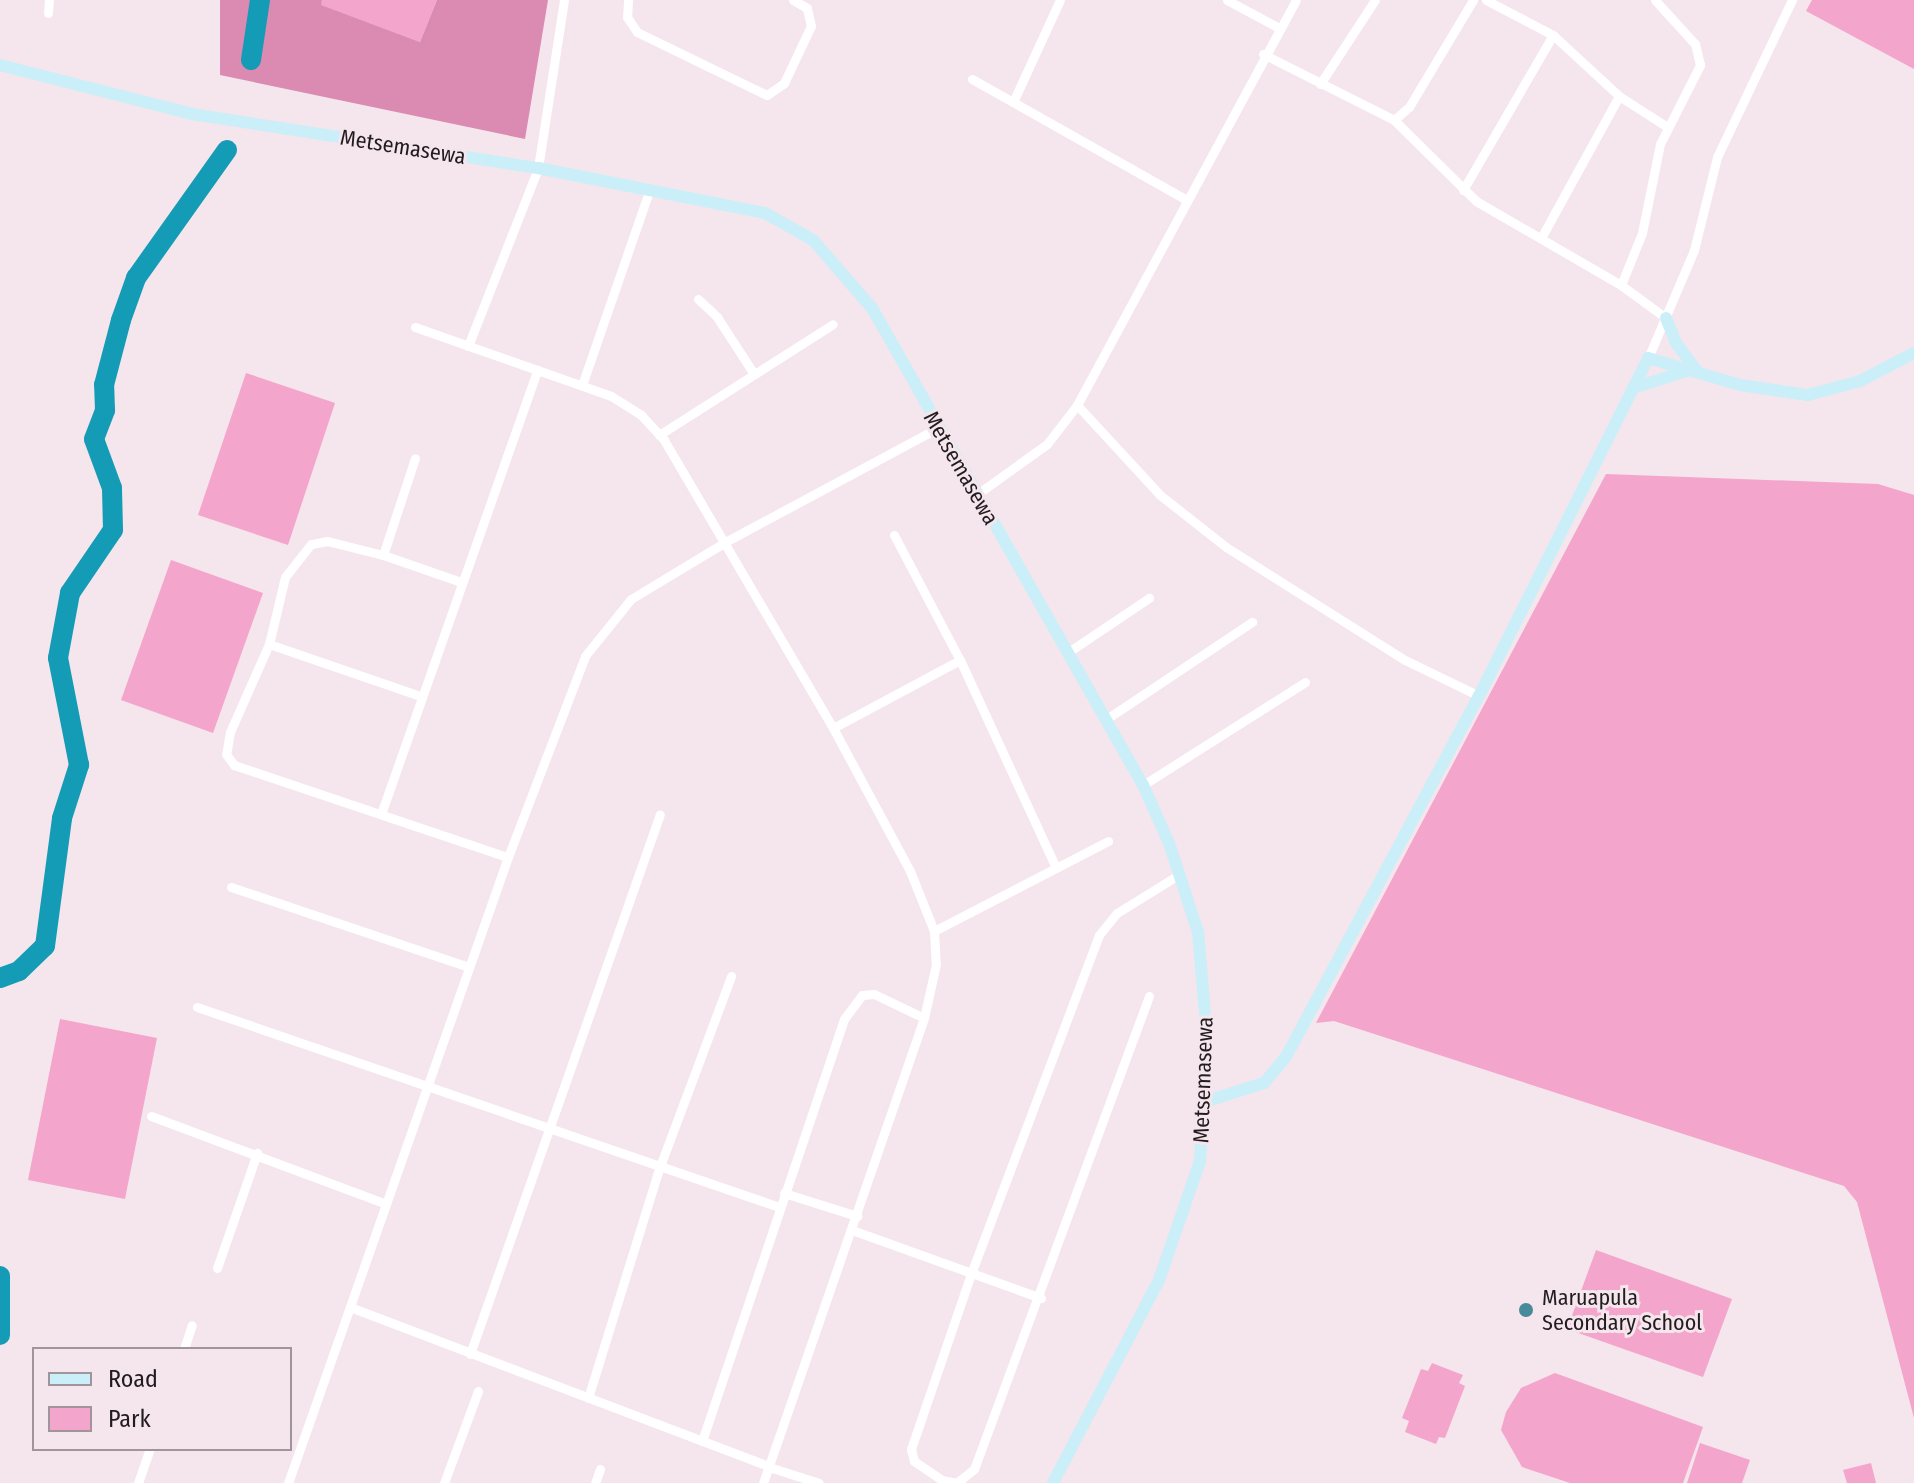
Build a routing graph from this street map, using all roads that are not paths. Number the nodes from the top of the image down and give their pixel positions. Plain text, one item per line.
1 (49, 0) edge
2 (564, 0) edge
3 (628, 0) edge
4 (793, 0) edge
5 (1060, 0) edge
6 (1227, 0) edge
7 (1296, 0) edge
8 (1375, 0) edge
9 (1473, 0) edge
10 (1486, 0) edge
11 (1655, 0) edge
12 (1792, 0) edge
13 (48, 13) dead end
14 (1279, 28) junction
15 (1553, 35) junction
16 (1263, 54) junction
17 (0, 65) edge
18 (972, 79) dead end
19 (1320, 84) junction
20 (1619, 96) junction
21 (1013, 102) junction
22 (1394, 120) junction
23 (1666, 126) junction
24 (538, 168) junction
25 (650, 189) junction
26 (1463, 190) junction
27 (1185, 199) junction
28 (1541, 238) junction
29 (1621, 285) junction
30 (698, 299) dead end
31 (1666, 318) junction
32 (833, 324) dead end
33 (415, 327) dead end
34 (468, 346) junction
35 (1914, 353) edge
36 (1648, 358) junction
37 (537, 370) junction
38 (1696, 371) junction
39 (754, 374) junction
40 (582, 385) junction
41 (1633, 388) junction
42 (1077, 405) junction
43 (938, 428) junction
44 (659, 435) junction
45 (415, 458) dead end
46 (976, 495) junction
47 (894, 535) dead end
48 (727, 541) junction
49 (383, 555) junction
50 (461, 582) junction
51 (1149, 598) dead end
52 (1252, 622) dead end
53 (269, 644) junction
54 (1067, 653) junction
55 (960, 660) junction
56 (1305, 682) dead end
57 (420, 696) junction
58 (1479, 696) junction
59 (1105, 720) junction
60 (833, 728) junction
61 (1143, 785) junction
62 (381, 814) junction
63 (660, 814) dead end
64 (1108, 841) dead end
65 (508, 857) junction
66 (1056, 868) junction
67 (1180, 874) junction
68 (231, 887) dead end
69 (934, 931) junction
70 (469, 967) junction
71 (731, 976) dead end
72 (1149, 996) dead end
73 (197, 1007) dead end
74 (924, 1018) junction
75 (428, 1086) junction
76 (1204, 1102) junction
77 (151, 1116) dead end
78 (550, 1127) junction
79 (257, 1153) junction
80 (659, 1169) junction
81 (784, 1193) junction
82 (386, 1204) junction
83 (779, 1207) junction
84 (857, 1216) junction
85 (852, 1230) junction
86 (217, 1268) dead end
87 (972, 1271) junction
88 (1041, 1298) junction
89 (350, 1307) junction
90 (192, 1325) dead end
91 (185, 1347) edge
92 (470, 1354) junction
93 (478, 1391) dead end
94 (588, 1398) junction
95 (702, 1441) junction
96 (149, 1451) edge
97 (768, 1466) junction
98 (600, 1469) dead end
99 (138, 1483) edge
100 (288, 1483) edge
101 (444, 1483) edge
102 (595, 1483) edge
103 (763, 1483) edge
104 (819, 1483) edge
105 (1053, 1483) edge

1 - 13 street
2 - 24 street
3 - 4 street
5 - 21 street
6 - 14 street
7 - 14 street
8 - 19 street
9 - 22 street
10 - 15 street
11 - 23 street
12 - 31 street
14 - 16 street
15 - 20 street
15 - 26 street
16 - 19 street
16 - 27 street
17 - 24 street, Metsemasewa
18 - 21 street
19 - 22 street
20 - 23 street
20 - 28 street
21 - 27 street
22 - 26 street
23 - 29 street
24 - 25 street, Metsemasewa
24 - 34 street
25 - 40 street
25 - 43 street, Metsemasewa
26 - 28 street
27 - 42 street
28 - 29 street
29 - 31 street
30 - 39 street
31 - 36 street
31 - 38 street
32 - 39 street
33 - 34 street
34 - 37 street
35 - 38 street
36 - 38 street
36 - 41 street
37 - 40 street
37 - 50 street
38 - 41 street
39 - 44 street
40 - 44 street
41 - 58 street
42 - 46 street
42 - 58 street
43 - 46 street, Metsemasewa
43 - 48 street
44 - 48 street
45 - 49 street
46 - 54 street, Metsemasewa
47 - 55 street
48 - 60 street
48 - 65 street
49 - 50 street
49 - 53 street
50 - 57 street
51 - 54 street
52 - 59 street
53 - 57 street
53 - 62 street
54 - 59 street, Metsemasewa
55 - 60 street
55 - 66 street
56 - 61 street
57 - 62 street
58 - 76 street
59 - 61 street, Metsemasewa
60 - 69 street
61 - 67 street, Metsemasewa
62 - 65 street
63 - 78 street
64 - 66 street
65 - 70 street
66 - 69 street
67 - 76 street, Metsemasewa
67 - 87 street
68 - 70 street
69 - 74 street
70 - 75 street
71 - 80 street
72 - 88 street
73 - 75 street
74 - 81 street
74 - 84 street
75 - 78 street
75 - 82 street
76 - 105 street, Metsemasewa
77 - 79 street
78 - 80 street
78 - 92 street
79 - 82 street
79 - 86 street
80 - 83 street
80 - 94 street
81 - 83 street
81 - 84 street
82 - 89 street
83 - 95 street
84 - 85 street
85 - 87 street
85 - 97 street
87 - 88 street
87 - 88 street
89 - 92 street
89 - 100 street
90 - 91 street
92 - 94 street
93 - 101 street
94 - 95 street
95 - 97 street
96 - 99 street
97 - 103 street
97 - 104 street
98 - 102 street

